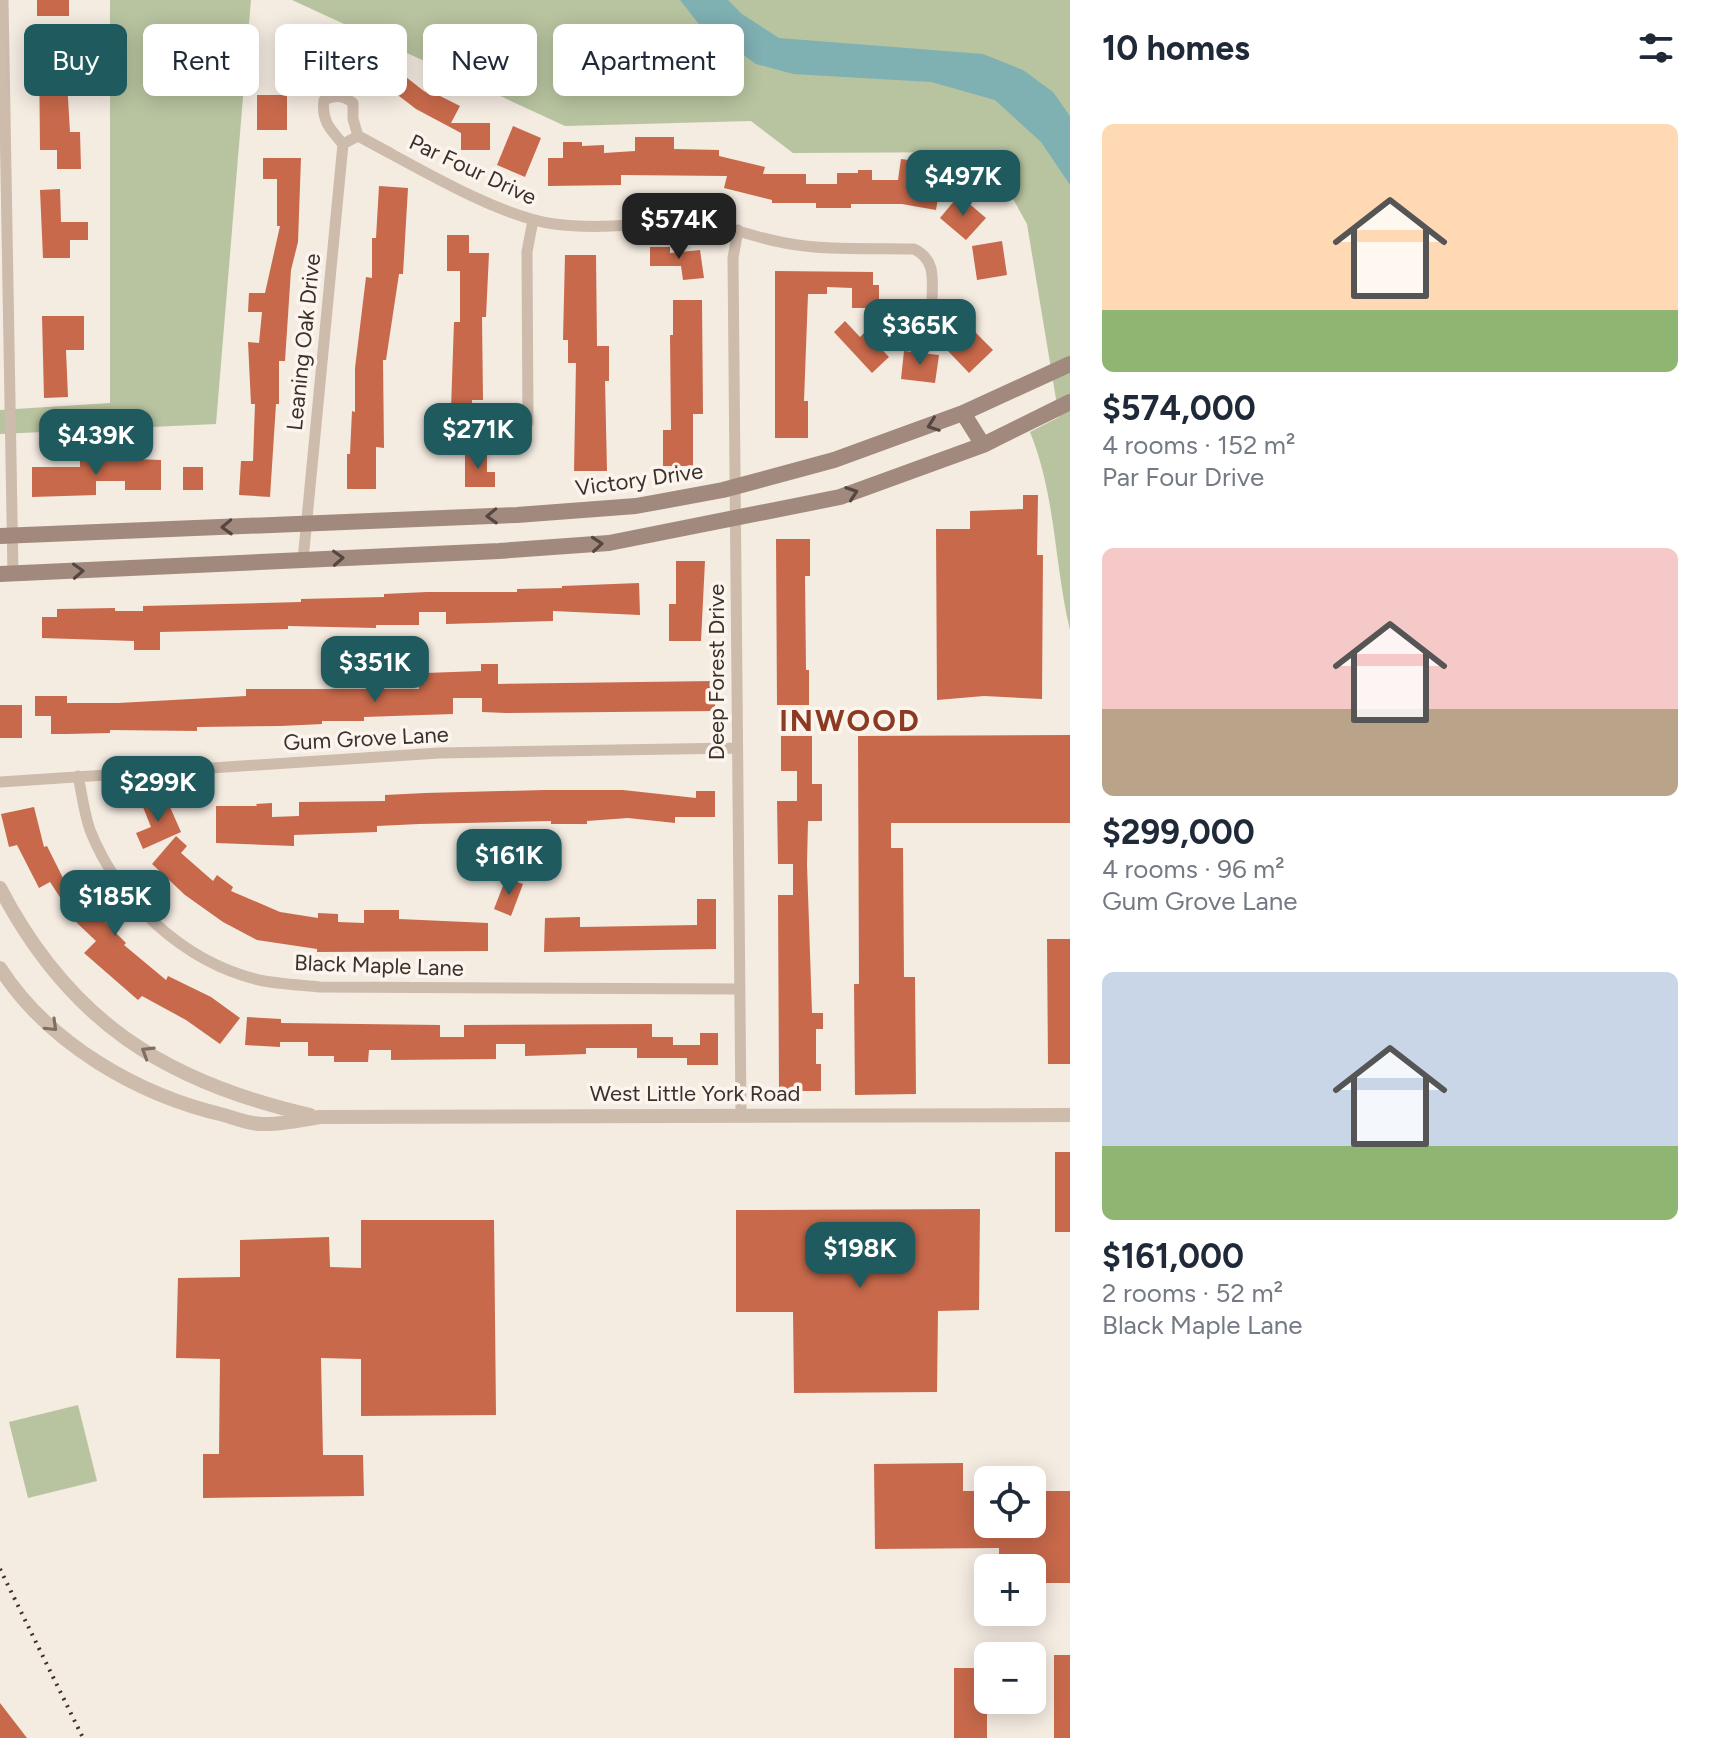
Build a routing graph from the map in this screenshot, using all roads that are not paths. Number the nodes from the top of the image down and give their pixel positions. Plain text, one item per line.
1 (3, 0) edge
2 (358, 136) junction
3 (343, 144) junction
4 (533, 220) junction
5 (738, 230) junction
6 (932, 303) dead end
7 (1063, 367) edge
8 (1065, 404) edge
9 (963, 413) junction
10 (528, 423) dead end
11 (983, 445) junction
12 (736, 486) junction
13 (735, 518) junction
14 (305, 524) junction
15 (5, 536) edge
16 (303, 560) junction
17 (6, 574) edge
18 (736, 748) junction
19 (78, 776) junction
20 (0, 782) edge
21 (0, 888) edge
22 (0, 968) edge
23 (739, 989) junction
24 (174, 1068) junction
25 (162, 1095) junction
26 (269, 1105) junction
27 (741, 1114) junction
28 (1070, 1115) edge
29 (320, 1117) junction
30 (267, 1125) junction

1 - 15 street
2 - 3 street
2 - 3 street
2 - 4 street, Par Four Drive
3 - 14 street, Leaning Oak Drive
4 - 5 street, Par Four Drive
4 - 10 street
5 - 6 street, Par Four Drive
5 - 12 street, Deep Forest Drive
7 - 9 main road, Victory Drive
8 - 11 main road
9 - 11 main road
9 -> 12 main road, Victory Drive
13 -> 11 main road
12 - 13 street, Deep Forest Drive
12 -> 14 main road, Victory Drive
16 -> 13 main road
13 - 18 street, Deep Forest Drive
14 -> 15 main road, Victory Drive
14 - 16 street, Leaning Oak Drive
15 - 17 street
17 -> 16 main road
18 - 19 street, Gum Grove Lane
18 - 23 street, Deep Forest Drive
19 - 20 street, Gum Grove Lane
19 - 23 street, Black Maple Lane
24 -> 21 street, West Little York Road
22 -> 25 street, West Little York Road
23 - 27 street, Deep Forest Drive
24 - 25 street
24 - 26 street, West Little York Road
25 - 30 street, West Little York Road
26 - 29 street, West Little York Road
26 - 30 street
27 - 28 street, West Little York Road
27 - 29 street, West Little York Road
29 - 30 street, West Little York Road

